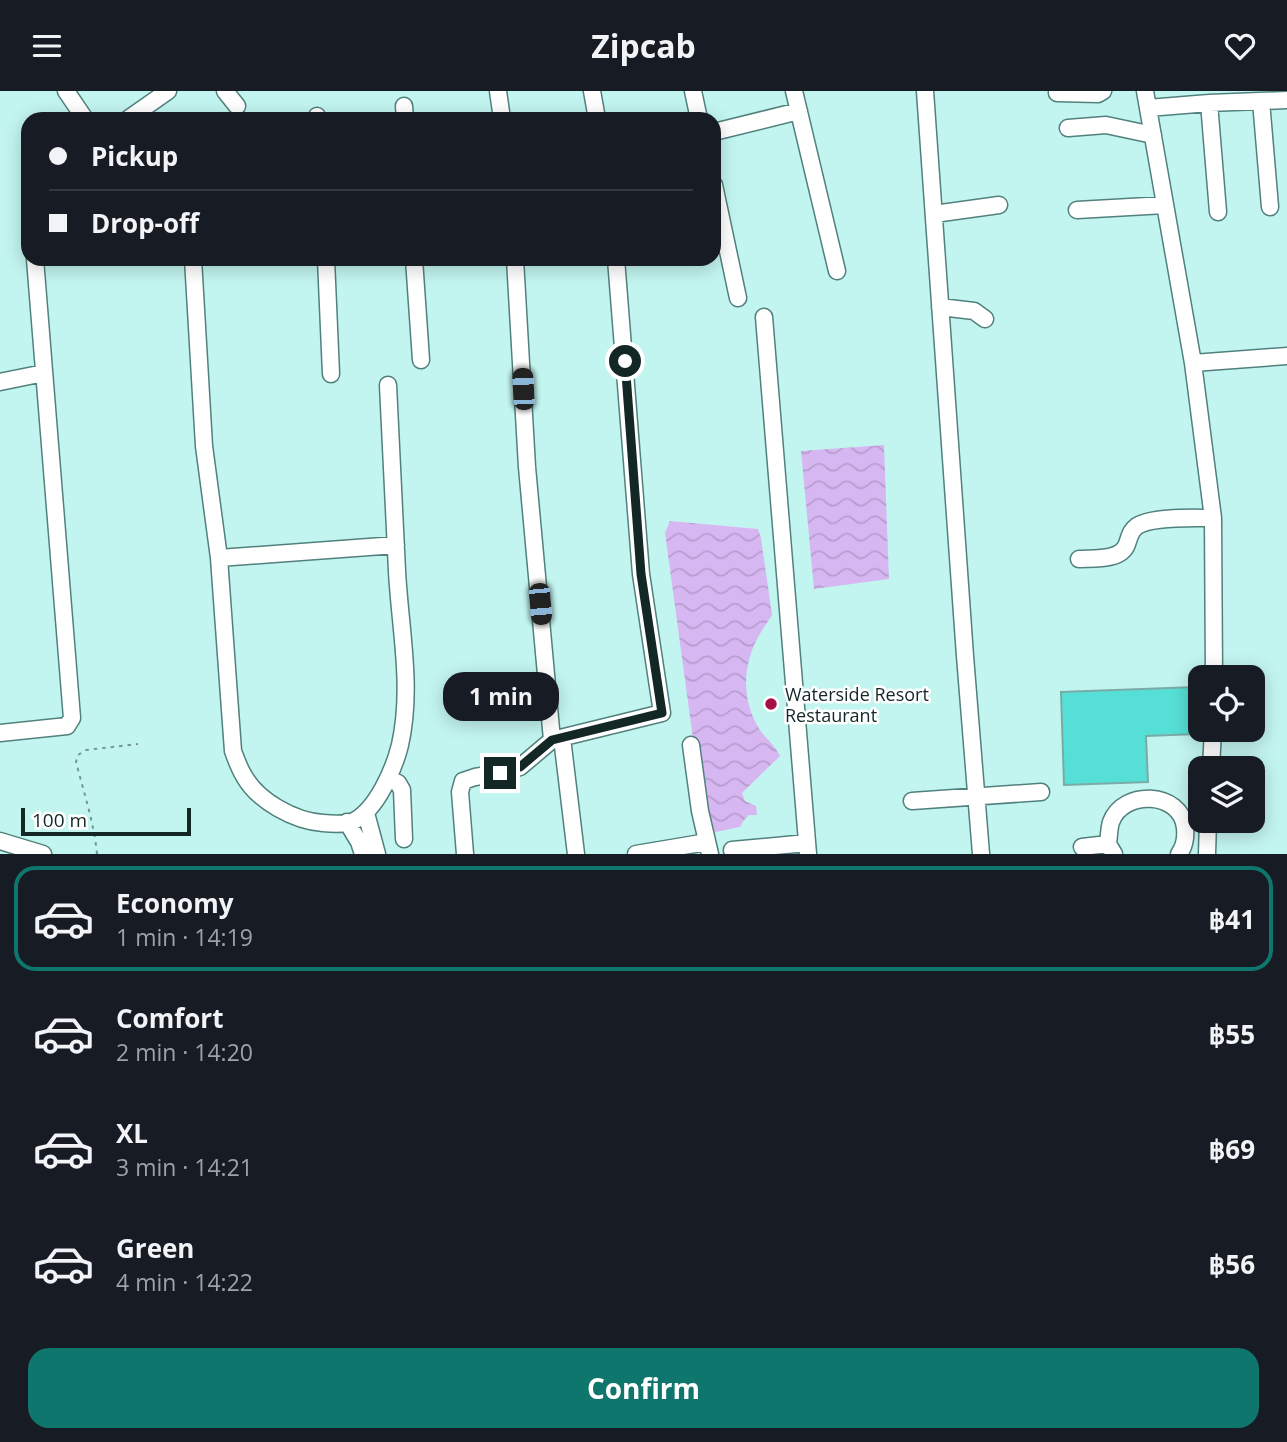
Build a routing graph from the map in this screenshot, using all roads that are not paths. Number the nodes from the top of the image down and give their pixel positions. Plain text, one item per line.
1 (66, 91) edge
2 (168, 91) edge
3 (225, 91) edge
4 (498, 91) edge
5 (592, 91) edge
6 (692, 91) edge
7 (794, 91) edge
8 (925, 91) edge
9 (1103, 91) edge
10 (1145, 91) edge
11 (1056, 93) dead end
12 (1287, 100) edge
13 (1261, 101) junction
14 (1209, 103) junction
15 (237, 106) dead end
16 (1148, 108) junction
17 (799, 111) junction
18 (80, 112) edge
19 (138, 112) edge
20 (501, 112) edge
21 (596, 112) edge
22 (697, 112) edge
23 (1068, 128) dead end
24 (721, 130) edge
25 (1153, 135) junction
26 (999, 205) dead end
27 (1165, 205) junction
28 (1270, 207) dead end
29 (1077, 210) dead end
30 (1219, 212) dead end
31 (934, 214) junction
32 (721, 218) edge
33 (35, 266) edge
34 (193, 266) edge
35 (326, 266) edge
36 (414, 266) edge
37 (515, 266) edge
38 (617, 266) edge
39 (837, 271) dead end
40 (738, 298) dead end
41 (940, 307) junction
42 (764, 317) dead end
43 (985, 319) dead end
44 (1287, 356) edge
45 (421, 360) dead end
46 (1193, 363) junction
47 (44, 373) junction
48 (331, 375) dead end
49 (0, 382) edge
50 (388, 385) dead end
51 (1213, 517) junction
52 (397, 545) junction
53 (219, 558) junction
54 (1079, 559) dead end
55 (1214, 665) edge
56 (0, 733) edge
57 (557, 739) junction
58 (691, 745) dead end
59 (388, 779) junction
60 (1041, 792) dead end
61 (976, 797) junction
62 (912, 801) dead end
63 (366, 813) junction
64 (347, 823) junction
65 (1208, 833) edge
66 (404, 839) dead end
67 (0, 841) edge
68 (708, 848) edge
69 (1082, 848) dead end
70 (808, 849) edge
71 (1111, 849) edge
72 (732, 850) dead end
73 (43, 854) edge
74 (363, 854) edge
75 (377, 854) edge
76 (465, 854) edge
77 (576, 854) edge
78 (636, 854) edge
79 (981, 854) edge
80 (1179, 854) edge
81 (1207, 854) edge

1 - 18 street
2 - 19 street
3 - 15 street
4 - 20 street
5 - 21 street
6 - 22 street
7 - 17 street
8 - 31 street
9 - 11 street
10 - 16 street
12 - 13 street
13 - 14 street
13 - 28 street
14 - 16 street
14 - 30 street
16 - 25 street
17 - 24 street
17 - 39 street
23 - 25 street
25 - 27 street
26 - 31 street
27 - 29 street
27 - 46 street
31 - 41 street
32 - 40 street
33 - 47 street
34 - 53 street
35 - 48 street
36 - 45 street
37 - 57 street
38 - 57 street
41 - 43 street
41 - 61 street
42 - 70 street
44 - 46 street
46 - 51 street
47 - 49 street
47 - 56 street
50 - 52 street
51 - 54 street
51 - 55 street
52 - 53 street
52 - 59 street
53 - 64 street
57 - 76 street
57 - 77 street
58 - 68 street
59 - 63 street
59 - 66 street
60 - 61 street
61 - 62 street
61 - 79 street
63 - 64 street
63 - 75 street
64 - 74 street
65 - 81 street
67 - 73 street
68 - 78 street
69 - 71 street
70 - 72 street
71 - 80 street

